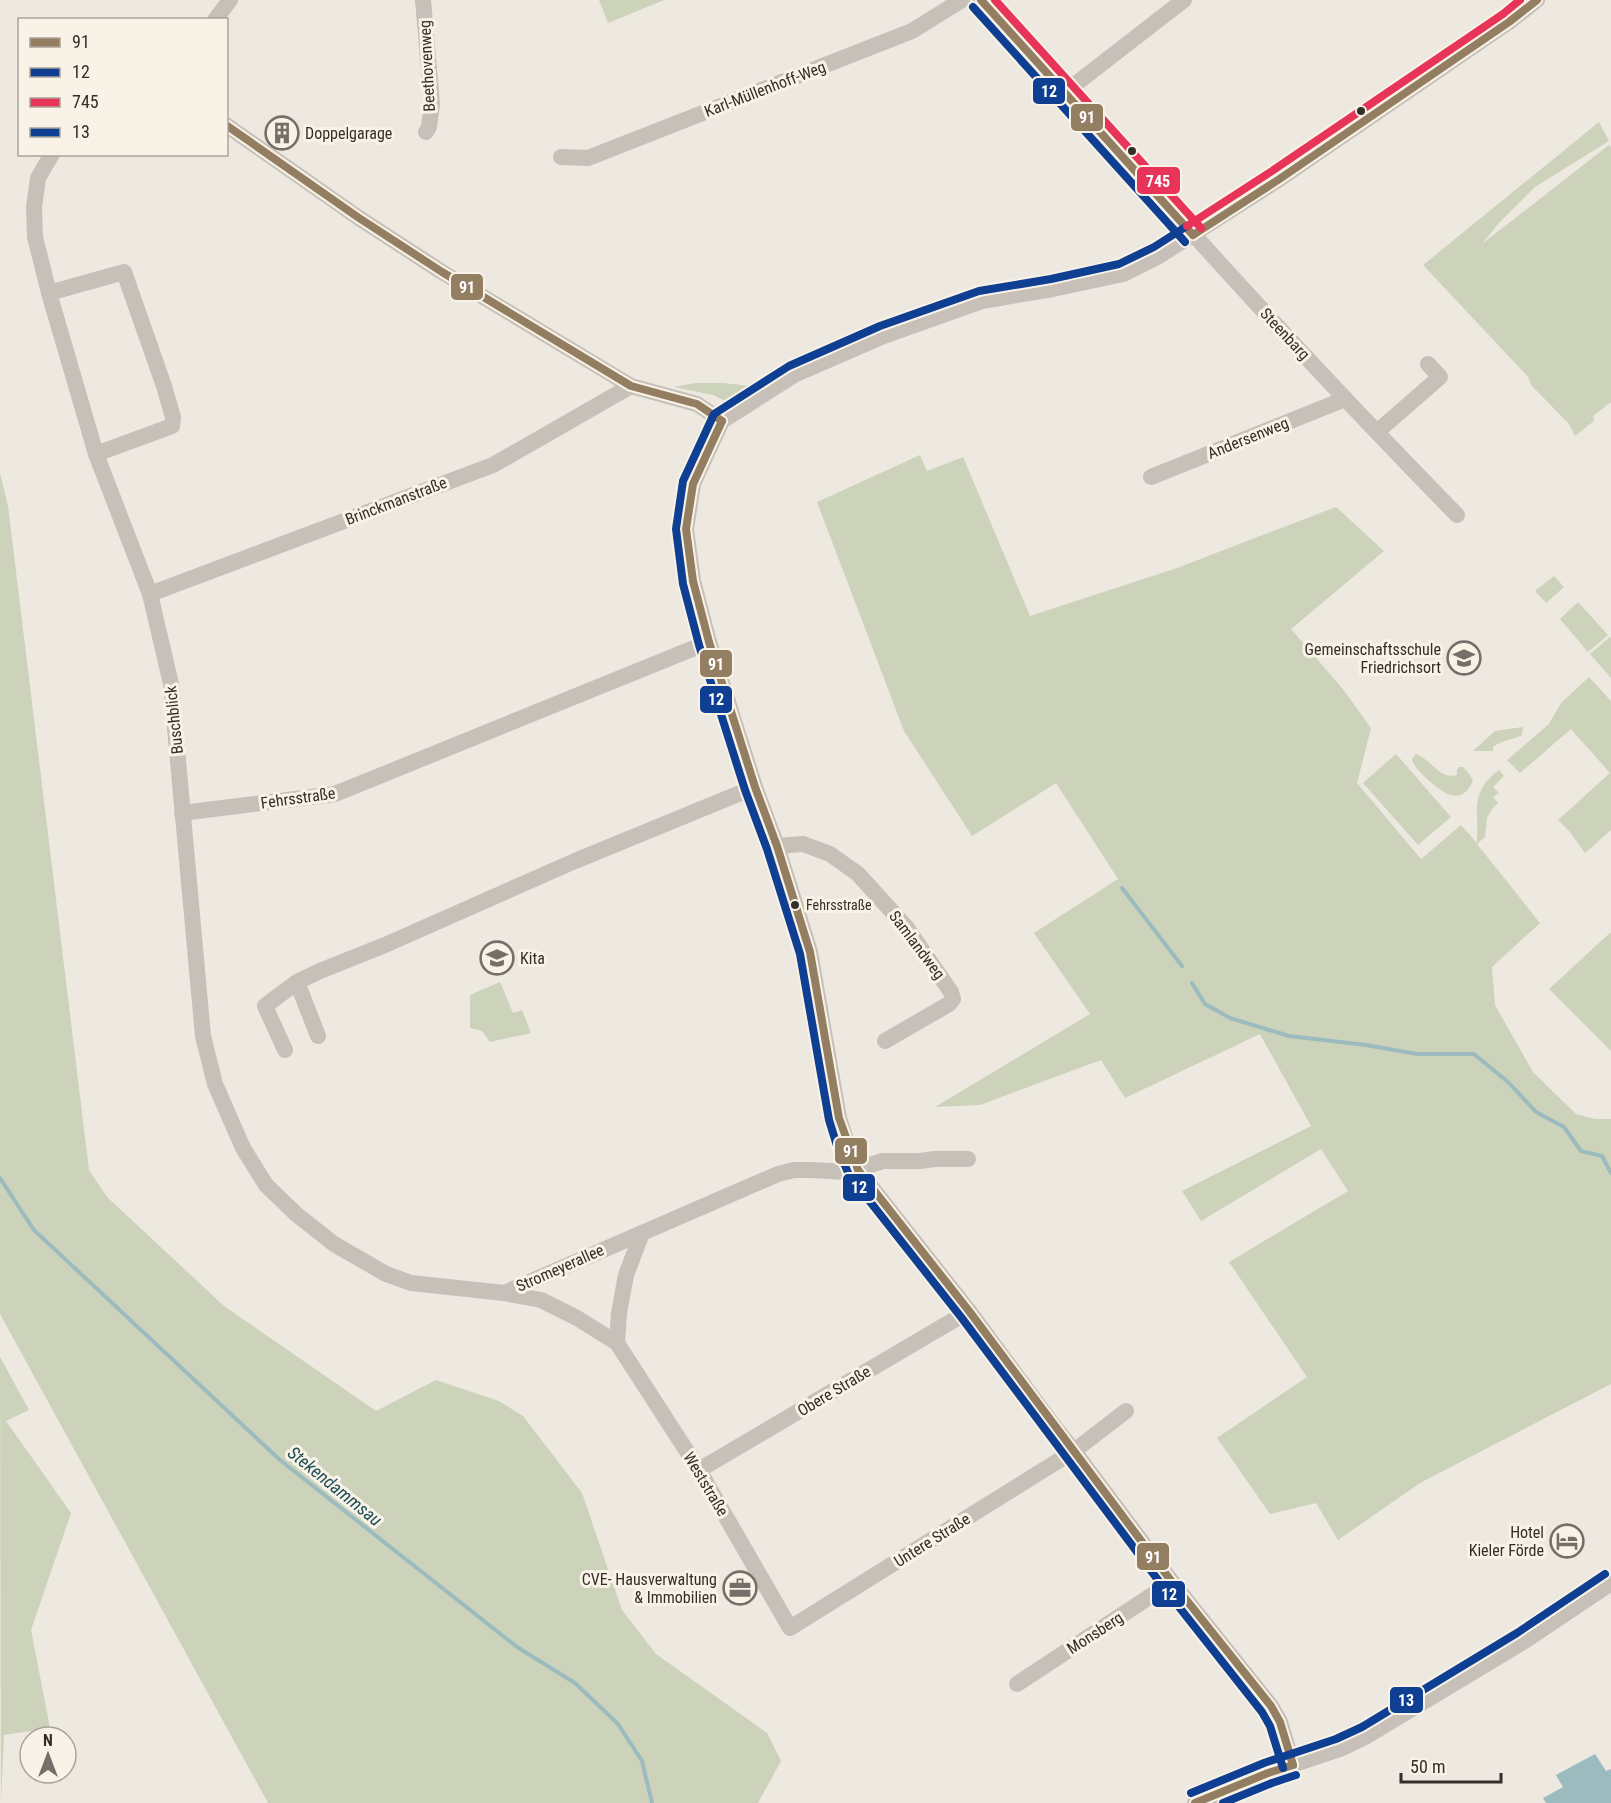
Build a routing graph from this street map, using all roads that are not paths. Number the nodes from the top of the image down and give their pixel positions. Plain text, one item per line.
1 (230, 0) edge
2 (423, 0) edge
3 (962, 0) edge
4 (981, 0) edge
5 (1184, 0) edge
6 (1537, 0) edge
7 (216, 18) edge
8 (1064, 93) junction
9 (228, 126) edge
10 (426, 132) dead end
11 (51, 156) edge
12 (561, 157) dead end
13 (1193, 235) junction
14 (49, 293) junction
15 (1428, 364) dead end
16 (632, 386) junction
17 (1345, 399) junction
18 (722, 421) junction
19 (1378, 431) junction
20 (96, 454) junction
21 (1151, 477) dead end
22 (1457, 515) dead end
23 (150, 594) junction
24 (708, 642) junction
25 (755, 787) junction
26 (182, 813) junction
27 (777, 846) junction
28 (297, 982) junction
29 (199, 997) joint
30 (318, 1036) dead end
31 (885, 1041) dead end
32 (285, 1050) dead end
33 (968, 1159) dead end
34 (858, 1170) junction
35 (642, 1233) junction
36 (504, 1293) junction
37 (969, 1311) junction
38 (617, 1343) junction
39 (1126, 1411) dead end
40 (1074, 1451) junction
41 (699, 1470) junction
42 (1172, 1582) junction
43 (1611, 1583) edge
44 (790, 1628) joint
45 (1017, 1684) dead end
46 (1293, 1765) junction
47 (1195, 1803) edge

1 - 7 street
2 - 10 street, Beethovenweg
3 - 12 street, Karl-Müllenhoff-Weg
4 - 8 street, Steenbarg
5 - 8 street
6 - 13 street
8 - 13 street, Steenbarg
9 - 16 street
11 - 14 street, Buschblick
13 - 17 street, Steenbarg
13 - 18 street
14 - 20 street, Buschblick
14 - 20 street
15 - 19 street
16 - 18 street
16 - 23 street, Brinckmanstraße
17 - 19 street, Steenbarg
17 - 21 street, Andersenweg
18 - 24 street
19 - 22 street, Steenbarg
20 - 23 street, Buschblick
23 - 26 street, Buschblick
24 - 25 street
24 - 26 street, Fehrsstraße
25 - 27 street
25 - 28 street
26 - 29 street, Buschblick
27 - 31 street, Samlandweg
27 - 34 street
28 - 30 street
28 - 32 street
29 - 36 street, Stromeyerallee
33 - 34 street, Stromeyerallee
34 - 35 street, Stromeyerallee
34 - 37 street
35 - 36 street, Stromeyerallee
35 - 38 street
36 - 38 street, Weststraße
37 - 40 street
37 - 41 street, Obere Straße
38 - 41 street, Weststraße
39 - 40 street, Untere Straße
40 - 42 street
40 - 44 street, Untere Straße
41 - 44 street, Weststraße
42 - 45 street, Monsberg
42 - 46 street
43 - 46 street
46 - 47 street

